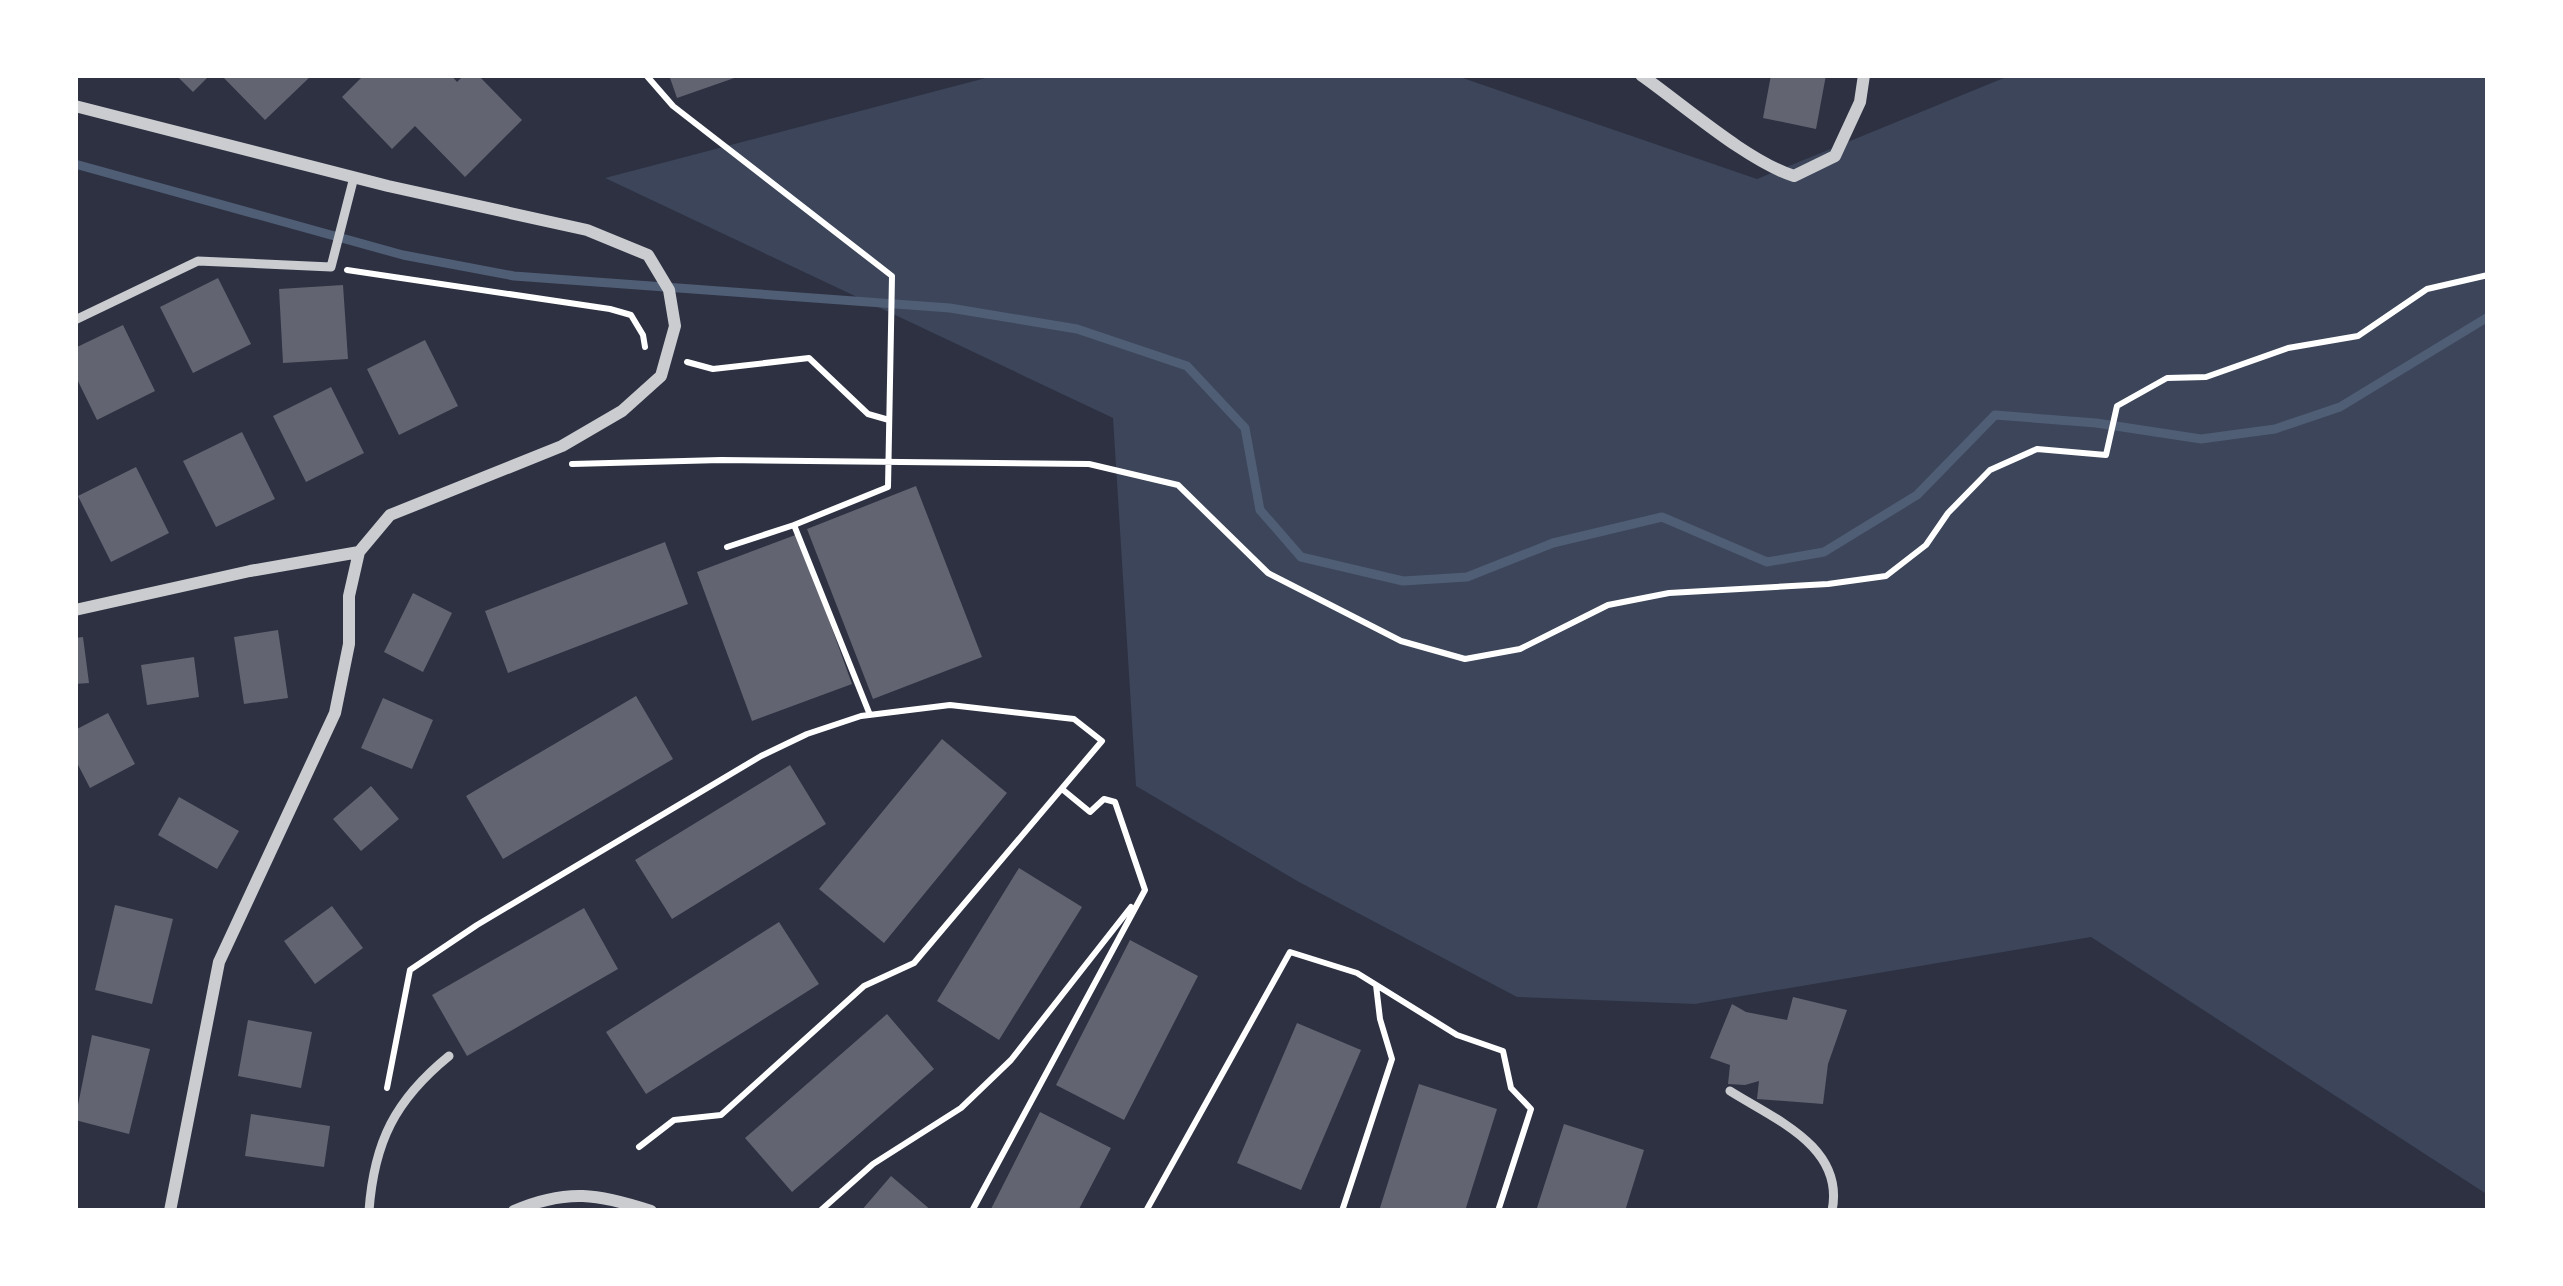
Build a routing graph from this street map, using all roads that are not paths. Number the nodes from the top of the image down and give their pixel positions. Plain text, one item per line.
1 (1641, 75) edge
2 (1864, 75) edge
3 (75, 106) edge
4 (354, 177) junction
5 (75, 320) edge
6 (359, 552) junction
7 (75, 610) edge
8 (449, 1056) dead end
9 (1730, 1091) dead end
10 (170, 1211) edge
11 (369, 1211) edge
12 (514, 1211) edge
13 (651, 1211) edge
14 (1832, 1211) edge

1 - 2 street
3 - 4 street
4 - 5 lane
4 - 6 street
6 - 7 street
6 - 10 street
8 - 11 lane
9 - 14 lane
12 - 13 street

